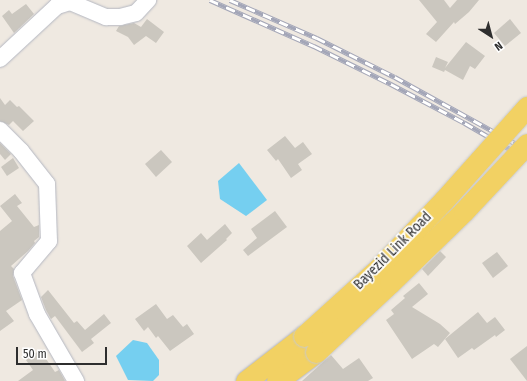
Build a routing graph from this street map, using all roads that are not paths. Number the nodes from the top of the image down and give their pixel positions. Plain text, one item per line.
1 (148, 0) edge
2 (0, 60) edge
3 (527, 107) edge
4 (0, 130) edge
5 (527, 144) edge
6 (310, 344) junction
7 (76, 381) edge
8 (246, 381) edge
9 (278, 381) edge

1 - 2 street
3 - 6 main road, Bayezid Link Road, bridge
4 - 7 street
5 - 6 main road, Bayezid Link Road, bridge
6 - 8 main road, Bayezid Link Road
6 - 9 main road, Bayezid Link Road

